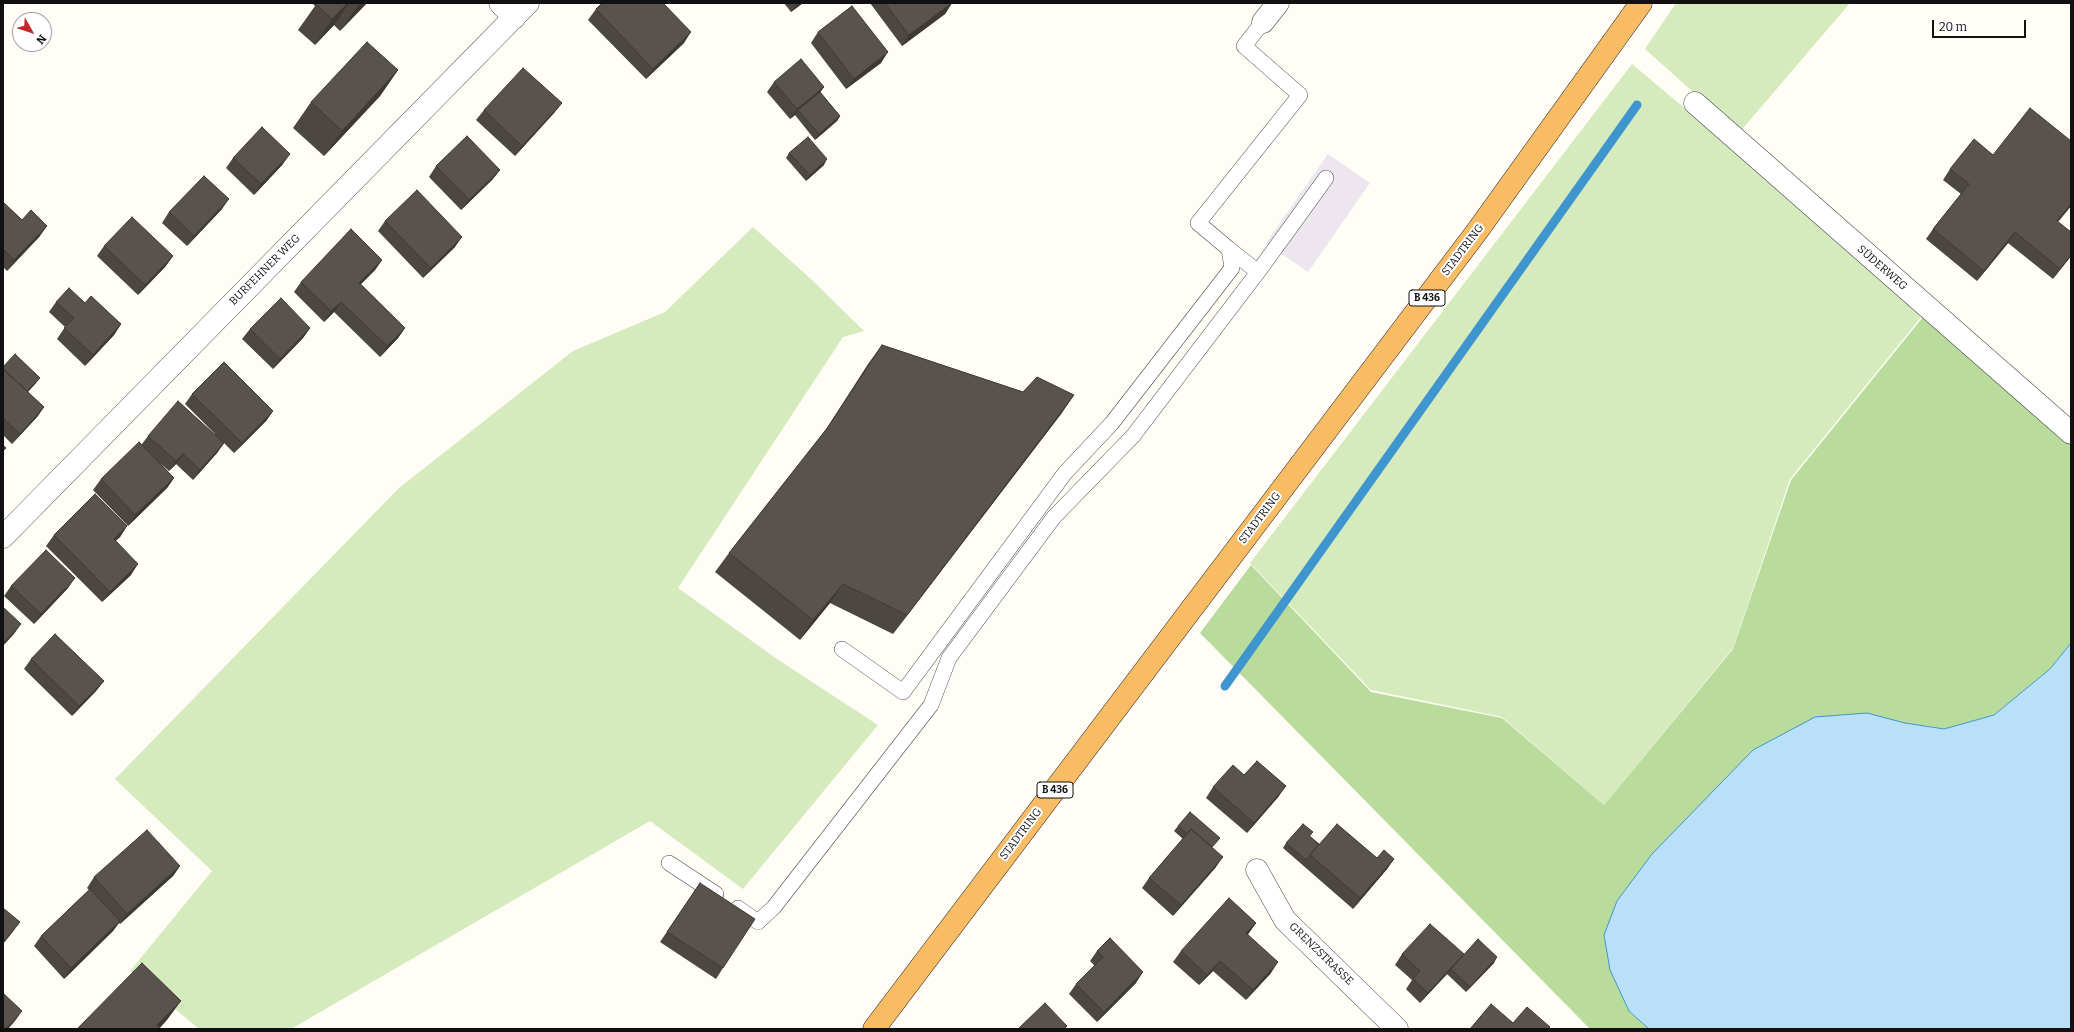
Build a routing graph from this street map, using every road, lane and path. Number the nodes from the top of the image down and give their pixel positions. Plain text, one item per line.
1 (1278, 3) edge
2 (1641, 3) edge
3 (514, 8) edge
4 (1263, 22) joint
5 (1694, 103) dead end
6 (1326, 178) dead end
7 (1229, 249) junction
8 (1258, 272) junction
9 (2071, 433) edge
10 (3, 537) edge
11 (842, 648) dead end
12 (669, 863) dead end
13 (1257, 870) dead end
14 (874, 1029) edge
15 (1397, 1029) edge

1 - 4 street
2 - 14 highway, STADTRING / B 436
3 - 10 street, BURFEHNER WEG
4 - 7 lane
5 - 9 street, SÜDERWEG
6 - 8 lane
7 - 8 lane
7 - 11 lane
8 - 12 lane
13 - 15 street, GRENZSTRASSE

